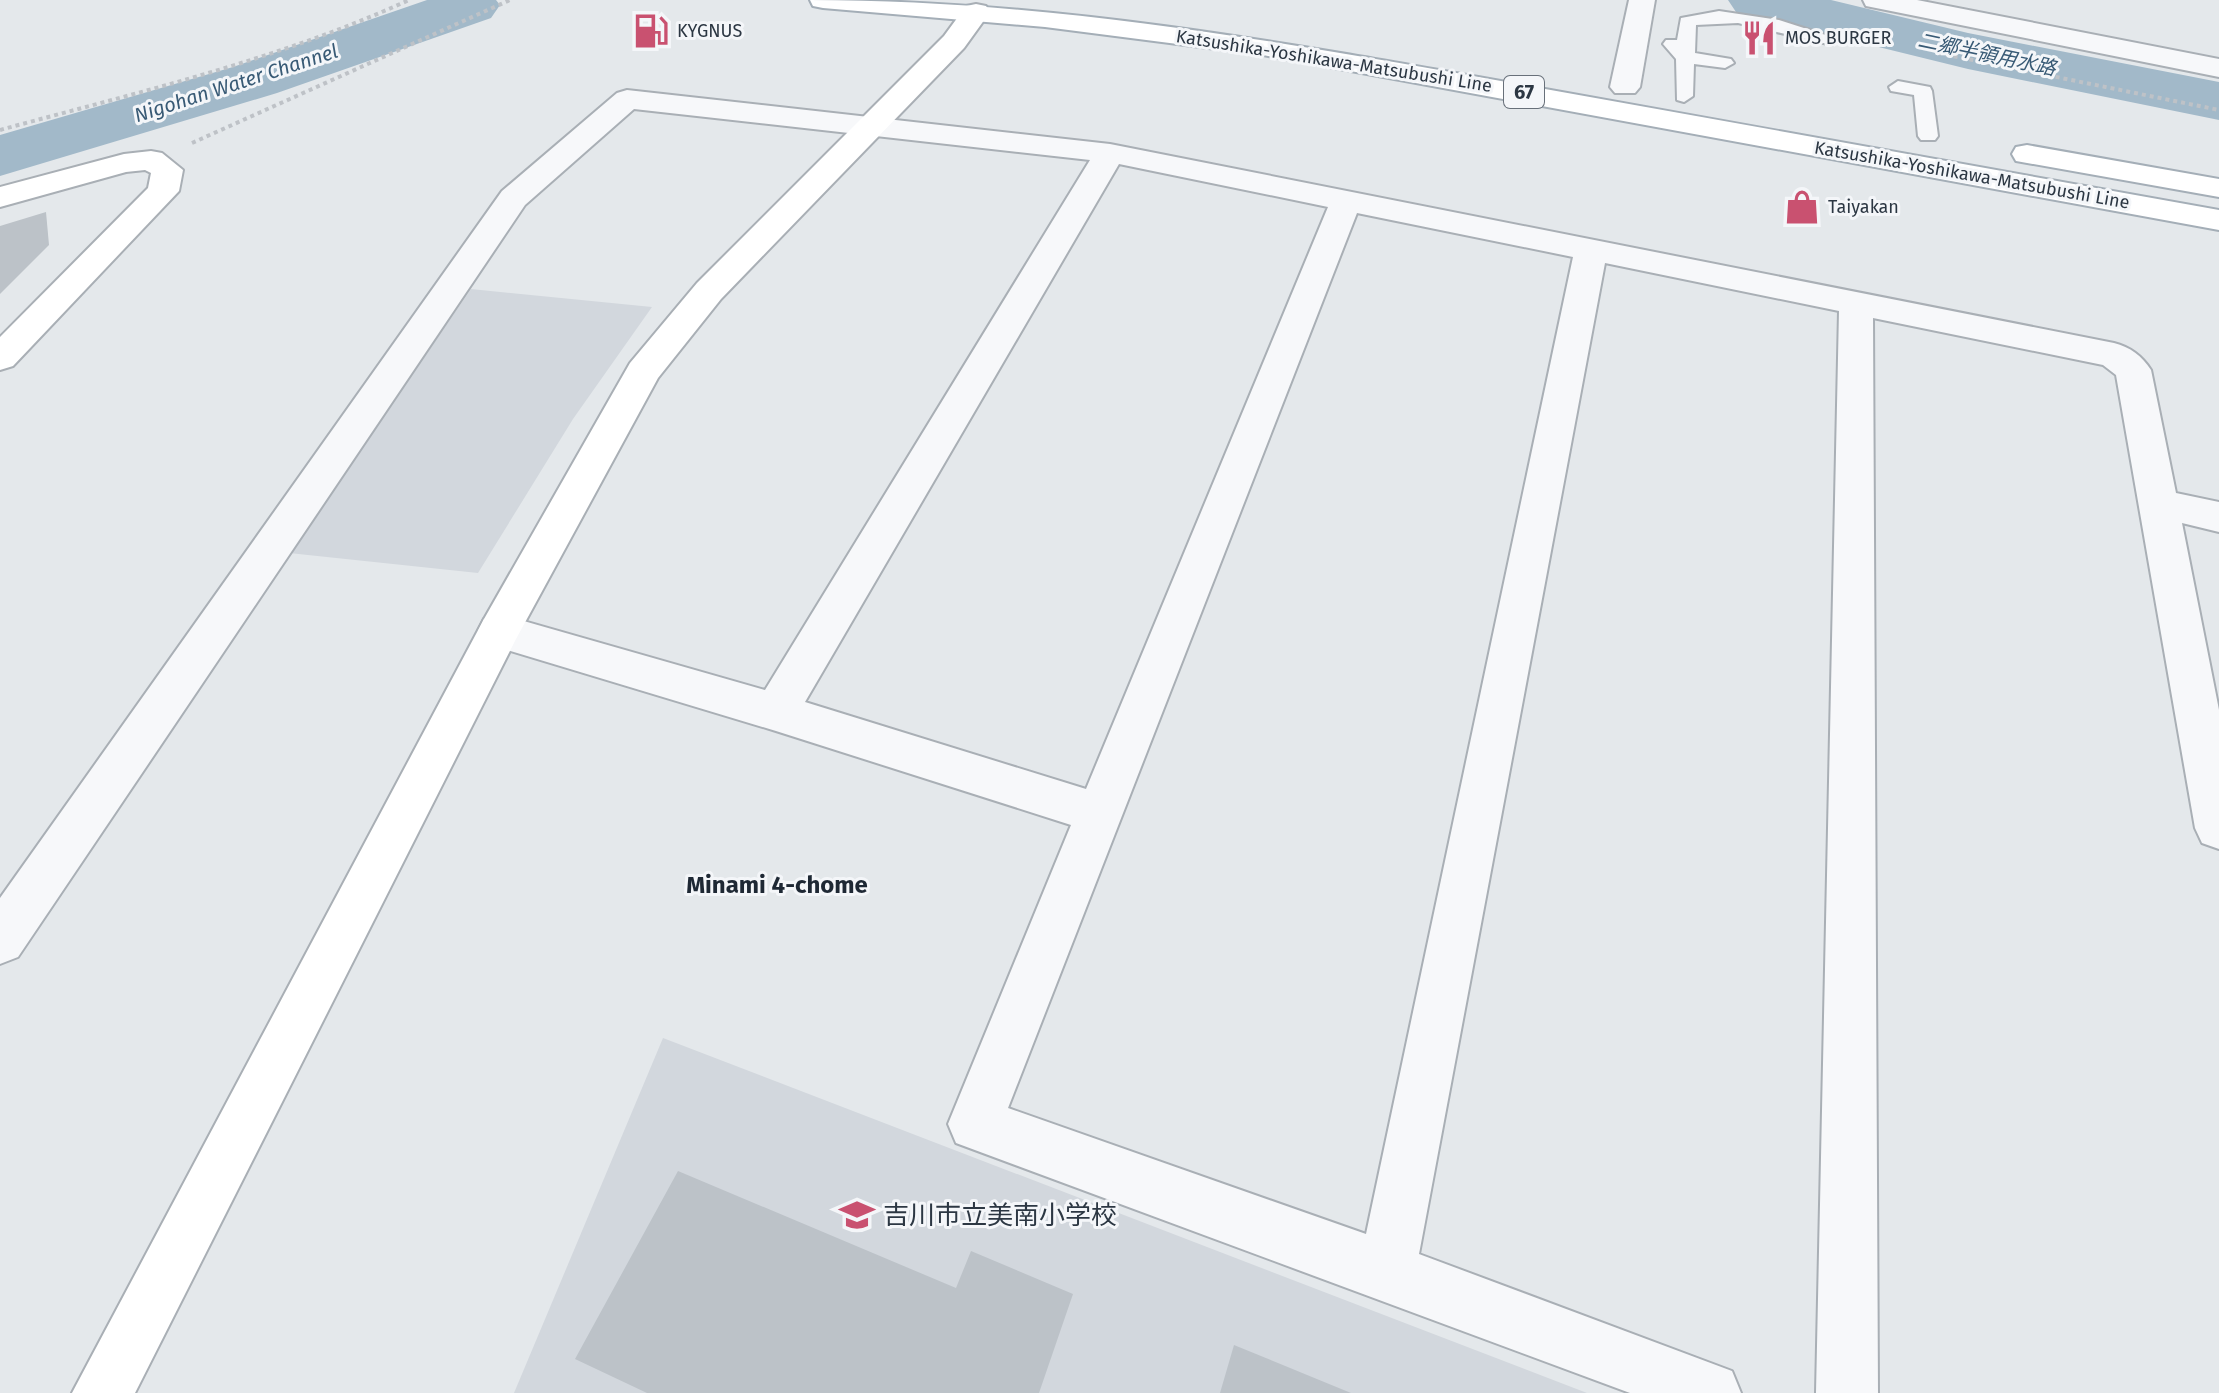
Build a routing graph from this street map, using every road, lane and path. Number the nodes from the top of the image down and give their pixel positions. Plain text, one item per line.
1 (409, 0) edge
2 (510, 0) edge
3 (823, 0) edge
4 (1069, 0) edge
5 (1642, 0) edge
6 (1876, 0) edge
7 (976, 12) junction
8 (1832, 40) dead end
9 (1685, 57) junction
10 (1725, 63) dead end
11 (2219, 68) edge
12 (1625, 87) junction
13 (1898, 87) dead end
14 (1922, 89) junction
15 (1684, 96) junction
16 (1944, 98) dead end
17 (1758, 108) dead end
18 (872, 124) junction
19 (0, 130) edge
20 (1915, 134) joint
21 (1958, 142) dead end
22 (2002, 149) dead end
23 (1110, 153) junction
24 (151, 160) junction
25 (2219, 188) edge
26 (0, 197) edge
27 (1346, 201) junction
28 (2219, 220) edge
29 (1591, 249) junction
30 (1856, 303) junction
31 (0, 358) edge
32 (2156, 503) junction
33 (2219, 517) edge
34 (499, 631) junction
35 (2206, 699) edge
36 (776, 712) junction
37 (1097, 813) junction
38 (2219, 828) edge
39 (0, 940) edge
40 (1387, 1271) junction
41 (103, 1393) edge
42 (1710, 1393) edge
43 (1847, 1393) edge

1 - 19 path
2 - 24 path
3 - 7 main road, Katsushika-Yoshikawa-Matsubushi Line / 67
4 - 12 main road, Katsushika-Yoshikawa-Matsubushi Line / 67
5 - 12 street
6 - 11 street
7 - 18 main road
7 - 28 main road, Katsushika-Yoshikawa-Matsubushi Line / 67
8 - 9 lane
9 - 10 lane
9 - 15 lane
12 - 15 main road, Katsushika-Yoshikawa-Matsubushi Line / 67
13 - 14 lane
14 - 16 lane
14 - 20 lane
15 - 17 main road, Katsushika-Yoshikawa-Matsubushi Line / 67
18 - 23 street
18 - 34 main road
18 - 39 street
20 - 21 main road, Katsushika-Yoshikawa-Matsubushi Line
22 - 25 main road, Katsushika-Yoshikawa-Matsubushi Line
23 - 27 street
23 - 36 street
24 - 26 main road
24 - 31 main road
27 - 29 street
27 - 37 street
29 - 30 street
29 - 40 street
30 - 32 street
30 - 43 street
32 - 33 street
32 - 35 street
34 - 36 street
34 - 41 main road
35 - 38 street
36 - 37 street
37 - 40 street
40 - 42 street

